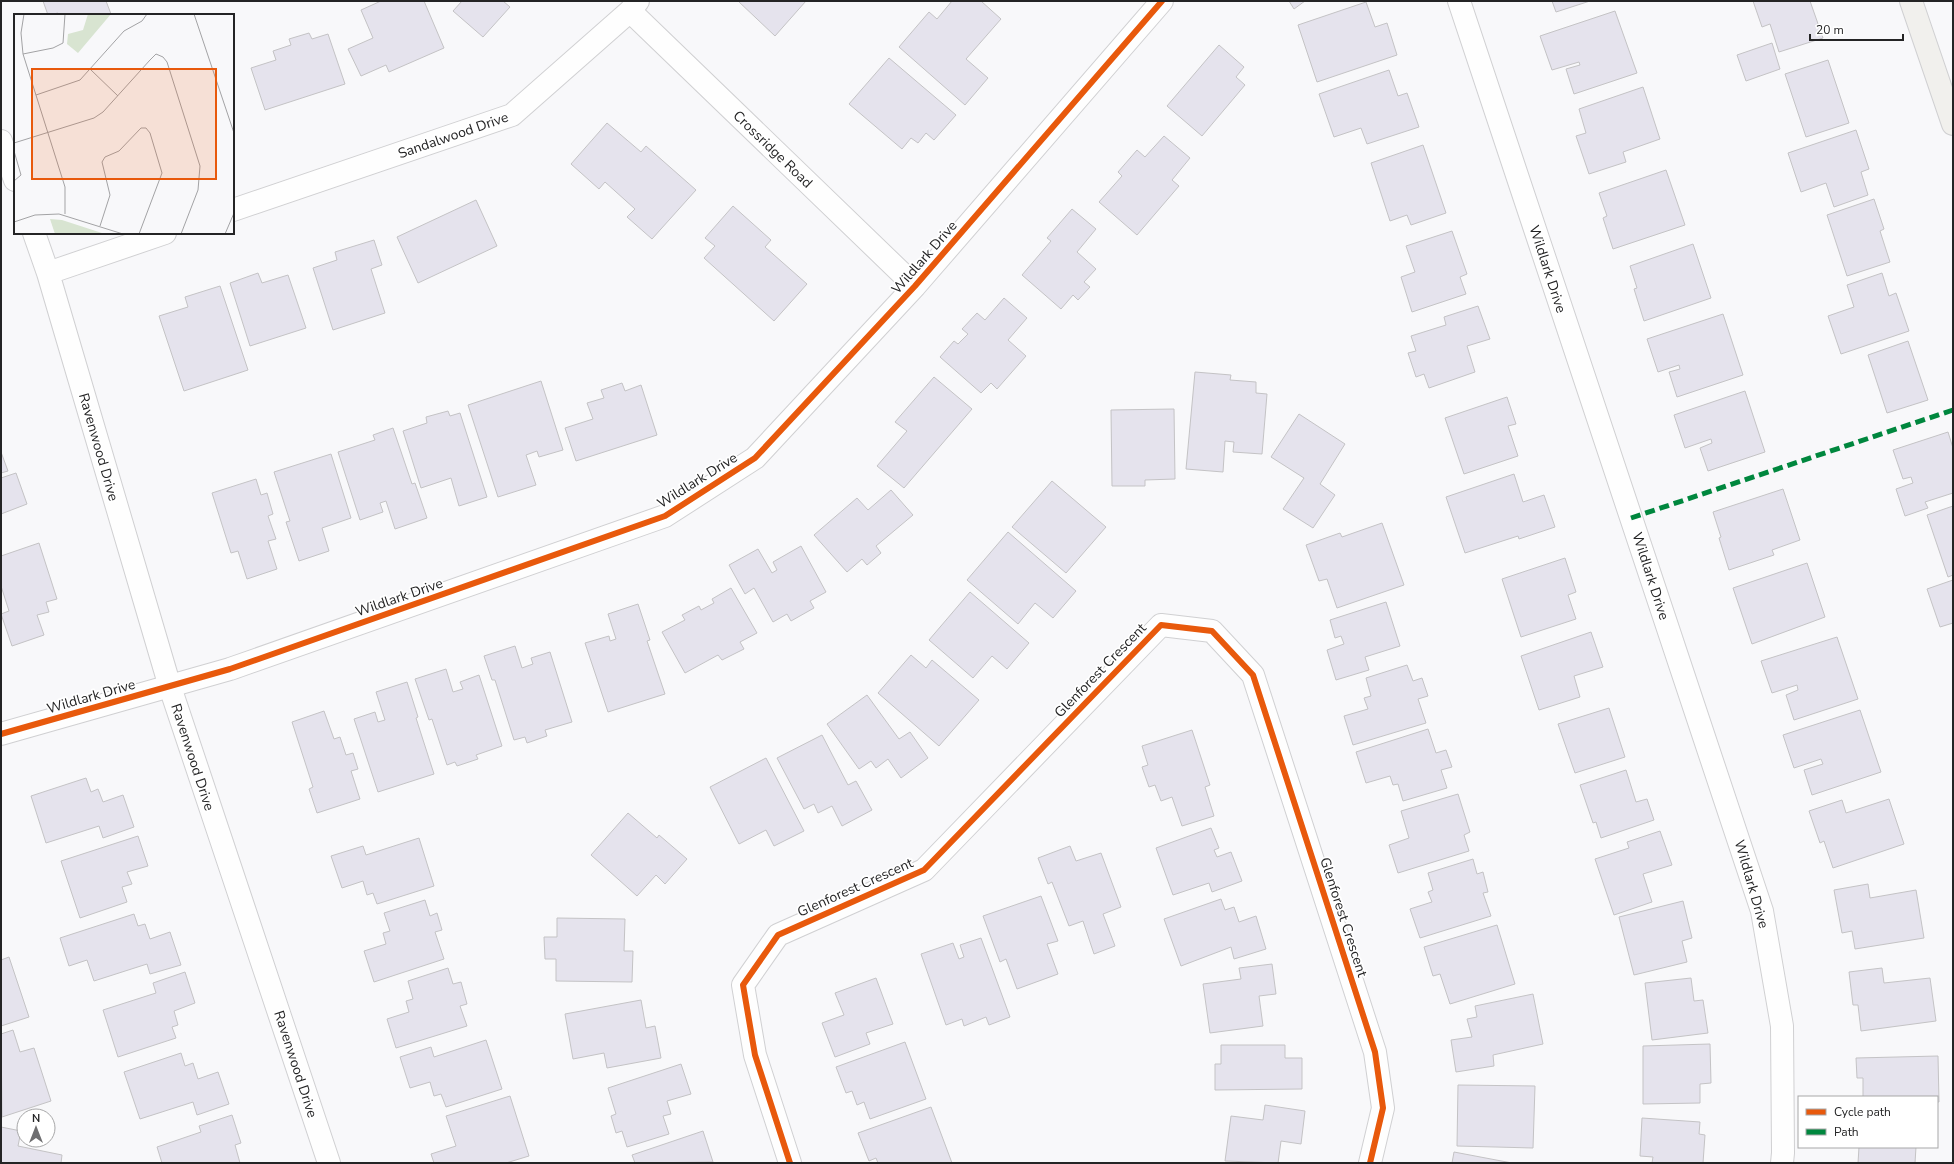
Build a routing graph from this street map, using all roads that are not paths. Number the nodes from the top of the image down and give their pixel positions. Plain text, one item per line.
1 (1162, 1) edge
2 (1459, 1) edge
3 (1911, 1) edge
4 (634, 6) edge
5 (1953, 124) edge
6 (1, 141) edge
7 (14, 177) edge
8 (234, 210) edge
9 (34, 234) edge
10 (162, 234) edge
11 (48, 273) junction
12 (915, 286) junction
13 (170, 687) junction
14 (1, 734) edge
15 (329, 1163) edge
16 (790, 1163) edge
17 (1370, 1163) edge
18 (1782, 1163) edge

1 - 12 street, Wildlark Drive
2 - 18 street, Wildlark Drive
3 - 5 street
4 - 8 street, Sandalwood Drive
4 - 12 street, Crossridge Road
6 - 7 street
9 - 11 street, Ravenwood Drive
10 - 11 street
11 - 13 street, Ravenwood Drive
12 - 13 street, Wildlark Drive
13 - 14 street, Wildlark Drive
13 - 15 street, Ravenwood Drive
16 - 17 street, Glenforest Crescent

